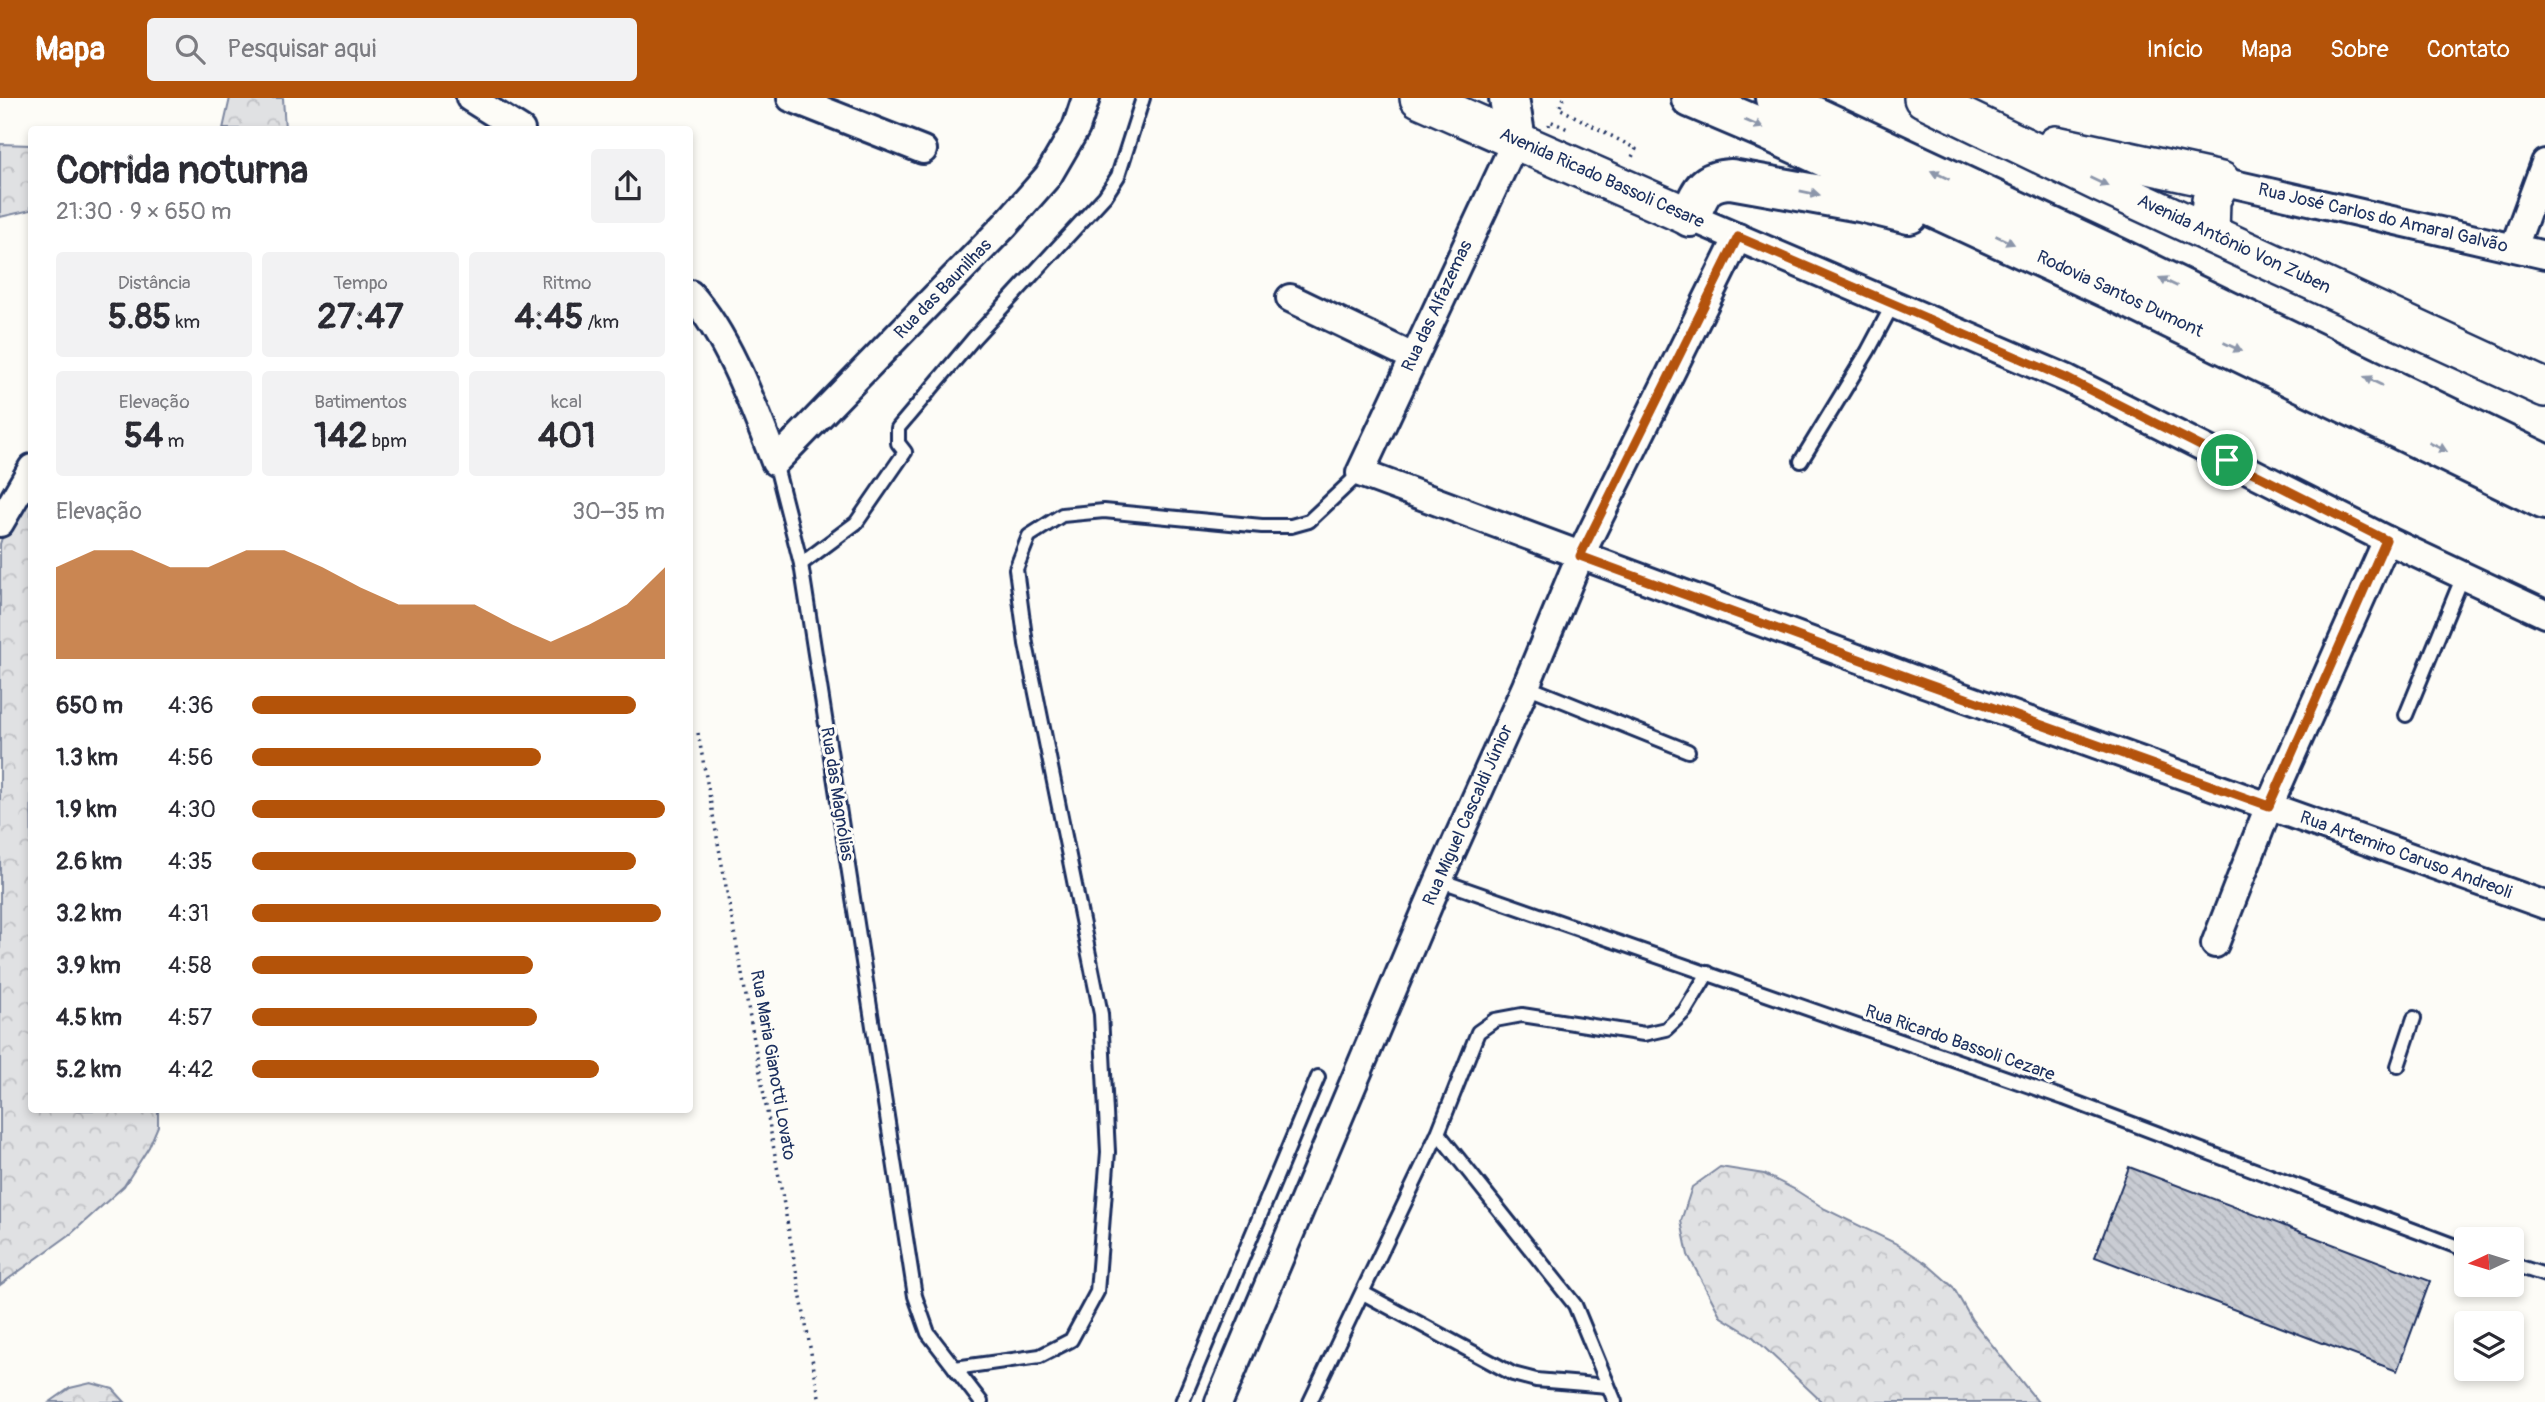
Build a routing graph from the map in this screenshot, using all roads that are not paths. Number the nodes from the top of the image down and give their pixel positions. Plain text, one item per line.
1 (470, 98) edge
2 (791, 98) edge
3 (1086, 98) edge
4 (1143, 98) edge
5 (1419, 98) edge
6 (1509, 98) edge
7 (1691, 98) edge
8 (1775, 98) edge
9 (1923, 98) edge
10 (517, 116) edge
11 (1993, 131) junction
12 (1545, 141) junction
13 (923, 150) dead end
14 (2545, 163) edge
15 (2221, 181) junction
16 (1690, 217) junction
17 (1969, 223) junction
18 (2210, 233) junction
19 (1738, 237) junction
20 (2514, 247) junction
21 (2545, 255) edge
22 (693, 298) edge
23 (1290, 298) dead end
24 (1893, 304) junction
25 (1413, 357) junction
26 (2545, 388) edge
27 (1801, 461) dead end
28 (775, 462) junction
29 (2545, 464) edge
30 (1360, 473) junction
31 (28, 475) edge
32 (2545, 500) edge
33 (0, 523) edge
34 (2386, 540) junction
35 (1580, 556) junction
36 (801, 564) junction
37 (2463, 576) junction
38 (2545, 614) edge
39 (1526, 686) junction
40 (2406, 715) dead end
41 (1688, 751) dead end
42 (2269, 806) junction
43 (1439, 880) junction
44 (2545, 905) edge
45 (2215, 944) dead end
46 (1708, 973) junction
47 (2414, 1018) dead end
48 (2398, 1066) dead end
49 (1318, 1077) dead end
50 (1438, 1133) junction
51 (2454, 1245) edge
52 (2524, 1268) edge
53 (2545, 1275) edge
54 (1363, 1293) junction
55 (955, 1368) junction
56 (1608, 1385) junction
57 (981, 1402) edge
58 (1182, 1402) edge
59 (1219, 1402) edge
60 (1310, 1402) edge
61 (1615, 1402) edge

1 - 10 street
2 - 13 street
3 - 28 street, Rua das Baunilhas
4 - 36 lane
5 - 12 street, Avenida Ricado Bassoli Cesare
6 - 12 highway
7 -> 17 highway, Rodovia Santos Dumont
29 -> 8 highway, Rodovia Santos Dumont
9 - 11 street, Avenida Antônio Von Zuben
11 - 15 street, Rua José Carlos do Amaral Galvão
11 -> 18 street, Avenida Antônio Von Zuben
12 - 16 street, Avenida Ricado Bassoli Cesare
12 - 25 street, Rua das Alfazemas
14 - 20 street
15 - 18 street
15 - 20 street, Rua José Carlos do Amaral Galvão
16 -> 17 highway
16 - 19 street, Avenida Ricado Bassoli Cesare
17 -> 32 highway, Rodovia Santos Dumont
18 - 26 street, Avenida Antônio Von Zuben
19 - 24 street, Avenida Ricado Bassoli Cesare
19 - 35 street, Rua Miguel Cascaldi Júnior
20 - 21 street, Rua José Carlos do Amaral Galvão
22 - 28 street, Rua das Magnólias
23 - 25 street
24 - 27 lane
24 - 34 street, Avenida Ricado Bassoli Cesare
25 - 30 street, Rua das Alfazemas
28 - 36 lane, Rua das Magnólias
30 - 35 street, Rua Artemiro Caruso Andreoli
30 - 55 lane
31 - 33 street
34 - 37 street, Avenida Ricado Bassoli Cesare
34 - 42 street
35 - 39 street, Rua Miguel Cascaldi Júnior
35 - 42 street, Rua Artemiro Caruso Andreoli
36 - 55 lane, Rua das Magnólias
37 - 38 street, Avenida Ricado Bassoli Cesare
37 - 40 lane
39 - 41 lane
39 - 43 street, Rua Miguel Cascaldi Júnior
42 - 44 street, Rua Artemiro Caruso Andreoli
42 - 45 street
43 - 46 lane, Rua Ricardo Bassoli Cezare
43 - 59 street, Rua Miguel Cascaldi Júnior
46 - 50 lane
46 - 51 lane, Rua Ricardo Bassoli Cezare
47 - 48 lane
49 - 58 lane
50 - 54 lane
50 - 56 lane
52 - 53 lane
54 - 56 lane
54 - 60 lane
55 - 57 lane, Rua das Magnólias
56 - 61 lane

